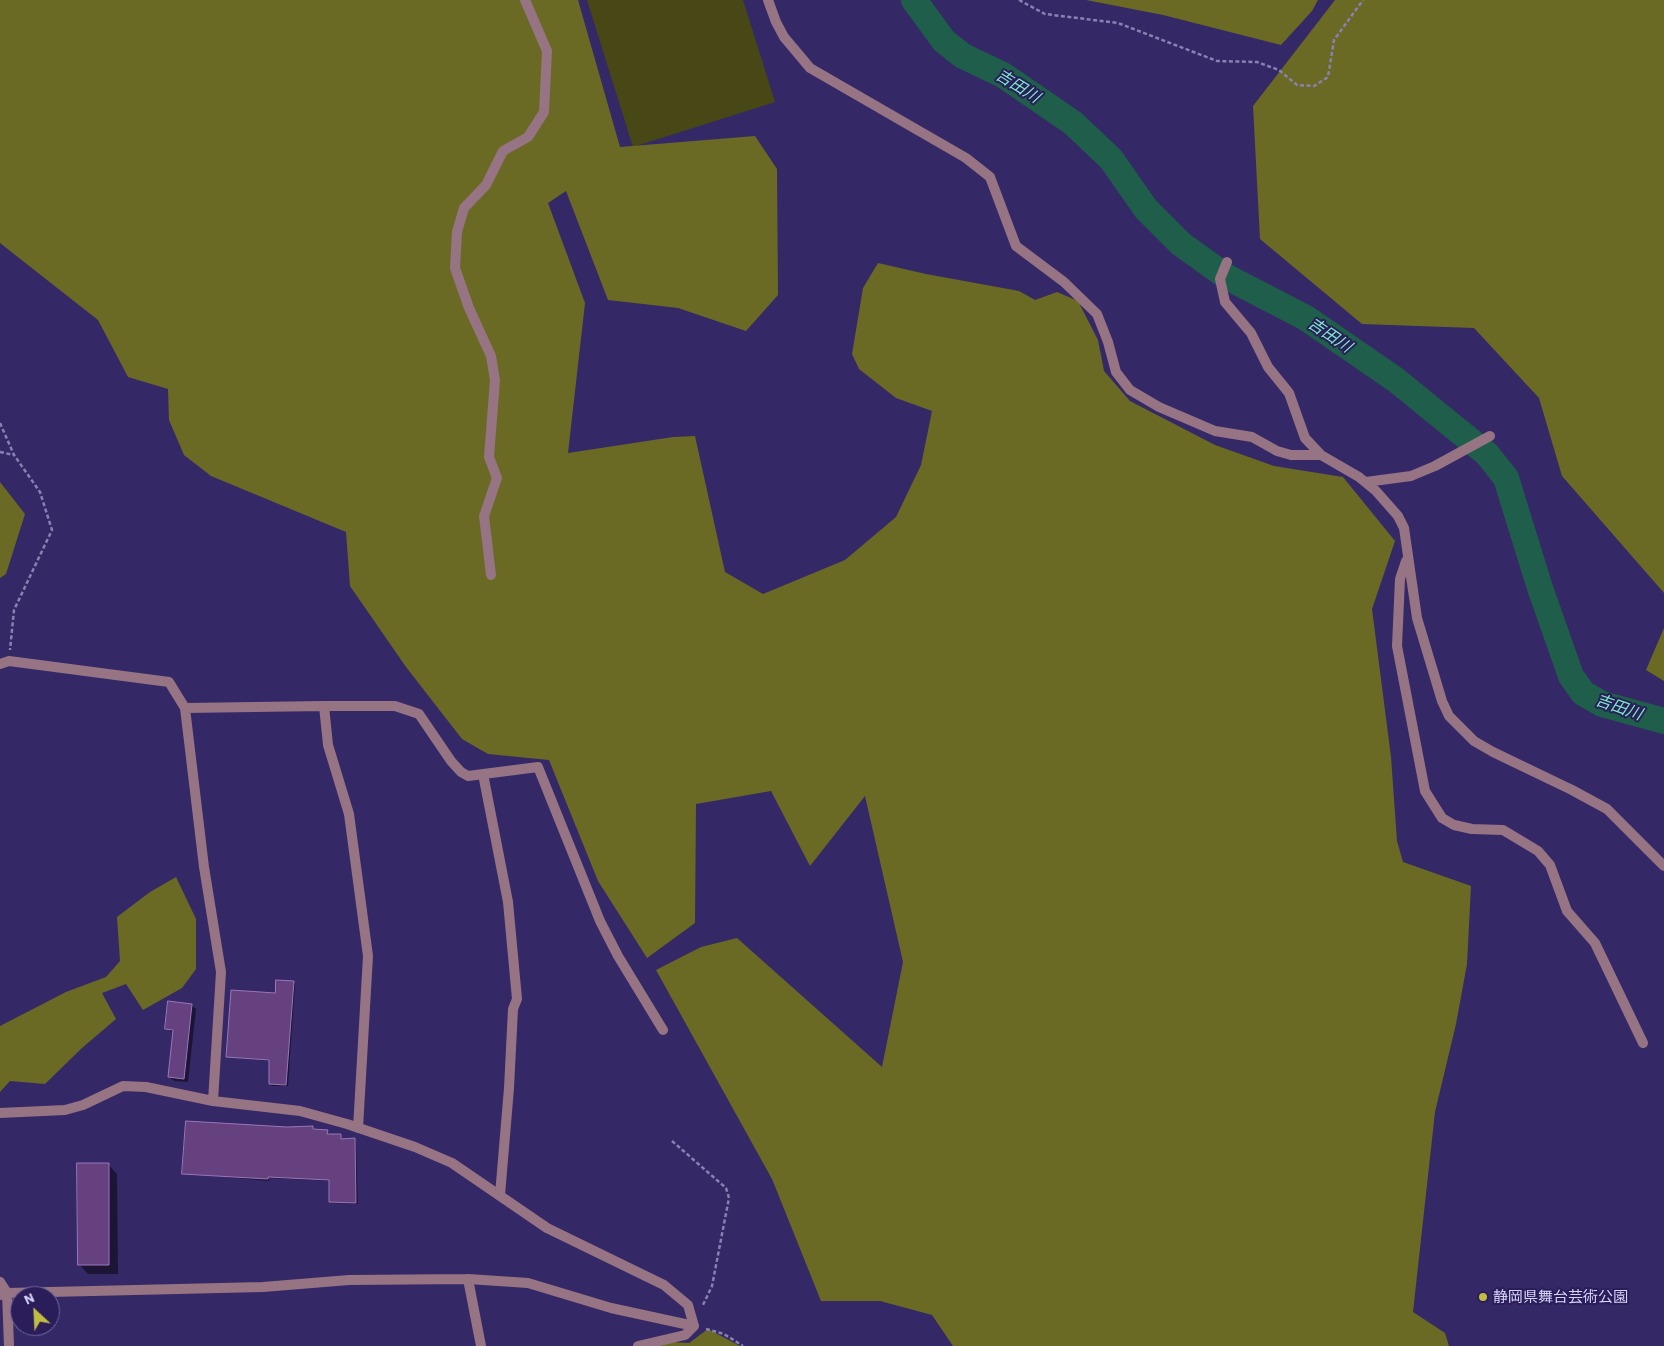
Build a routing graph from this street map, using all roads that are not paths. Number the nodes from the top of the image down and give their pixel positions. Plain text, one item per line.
1 (525, 0) edge
2 (768, 0) edge
3 (1227, 262) dead end
4 (1490, 436) dead end
5 (1321, 455) junction
6 (1366, 482) junction
7 (1407, 556) junction
8 (491, 575) dead end
9 (5, 662) edge
10 (324, 706) junction
11 (185, 708) junction
12 (482, 774) junction
13 (1664, 866) edge
14 (663, 1030) dead end
15 (1643, 1043) dead end
16 (213, 1102) junction
17 (0, 1113) edge
18 (358, 1128) junction
19 (500, 1195) junction
20 (468, 1279) junction
21 (0, 1282) edge
22 (3, 1294) edge
23 (694, 1326) junction
24 (9, 1346) edge
25 (481, 1346) edge
26 (638, 1346) edge

1 - 8 street
2 - 5 street
3 - 5 street
4 - 6 street
5 - 6 street
6 - 7 street
7 - 13 street
7 - 15 street
9 - 11 street
10 - 11 street
10 - 12 street
10 - 18 street
11 - 16 street
12 - 14 street
12 - 19 street
16 - 17 street
16 - 18 street
18 - 19 street
19 - 23 street
20 - 22 street
20 - 23 street
20 - 25 street
21 - 22 street
22 - 24 street
23 - 26 street

